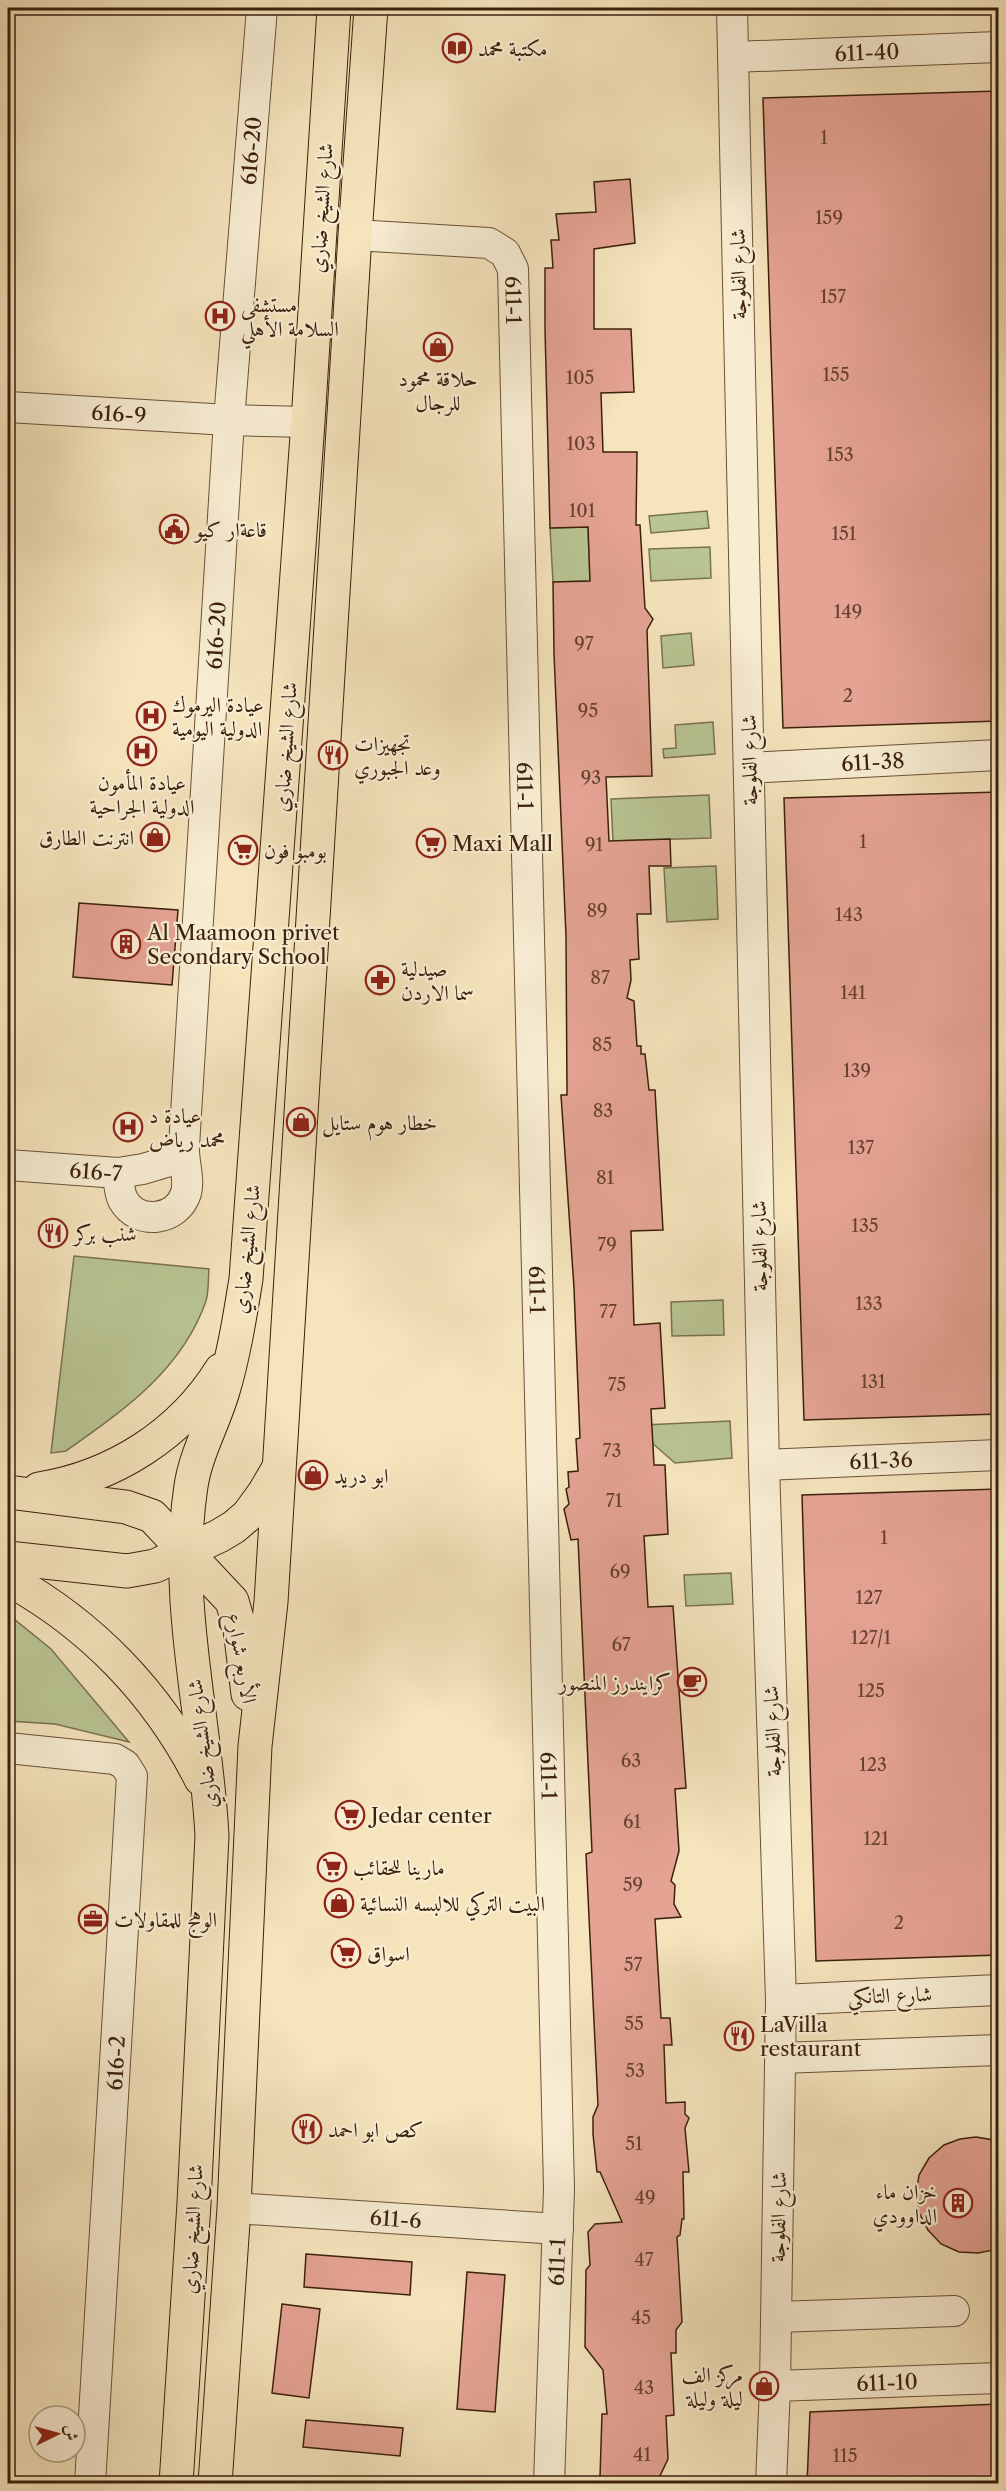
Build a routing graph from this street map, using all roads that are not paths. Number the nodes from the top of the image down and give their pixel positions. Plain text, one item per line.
1 (262, 8) edge
2 (334, 8) edge
3 (371, 8) edge
4 (732, 8) edge
5 (999, 47) edge
6 (733, 57) junction
7 (355, 236) junction
8 (8, 407) edge
9 (229, 420) junction
10 (308, 422) junction
11 (999, 754) edge
12 (749, 768) junction
13 (183, 1157) junction
14 (8, 1165) edge
15 (118, 1173) junction
16 (233, 1351) junction
17 (999, 1455) edge
18 (764, 1465) junction
19 (278, 1467) junction
20 (12, 1493) edge
21 (185, 1552) junction
22 (8, 1558) edge
23 (8, 1579) edge
24 (255, 1746) junction
25 (8, 1749) edge
26 (210, 1795) junction
27 (999, 1990) edge
28 (781, 2000) junction
29 (999, 2050) edge
30 (781, 2058) junction
31 (234, 2208) junction
32 (558, 2229) junction
33 (954, 2311) dead end
34 (776, 2317) junction
35 (999, 2378) edge
36 (775, 2386) junction
37 (90, 2484) edge
38 (176, 2484) edge
39 (215, 2484) edge
40 (549, 2484) edge
41 (771, 2484) edge

1 - 9 street, 616-20
2 - 10 main road, شارع الشيخ ضاري
3 - 7 main road, شارع الشيخ ضاري
4 - 6 street, شارع الفلوجة
5 - 6 street, 611-40
6 - 12 street, شارع الفلوجة
7 - 19 main road, شارع الشيخ ضاري
7 - 32 street, 611-1
8 - 9 street, 616-9
9 - 10 street, 616-9
9 - 13 street, 616-20
10 - 16 main road, شارع الشيخ ضاري
11 - 12 street, 611-38
12 - 18 street, شارع الفلوجة
13 - 15 street, 616-7
13 - 15 street, 616-20
14 - 15 street, 616-7
16 - 20 main road
16 - 21 main road, شارع الشيخ ضاري
17 - 18 street, 611-36
18 - 28 street, شارع الفلوجة
19 - 21 main road
19 - 24 main road, شارع الشيخ ضاري
20 - 21 main road, الأربع شوارع
21 - 22 main road
21 - 24 main road, الأربع شوارع
21 - 26 main road, شارع الشيخ ضاري
23 - 26 main road
24 - 31 main road, شارع الشيخ ضاري
25 - 37 street, 616-2
26 - 38 main road, شارع الشيخ ضاري
27 - 28 street, شارع التانكي
28 - 30 street, شارع الفلوجة
29 - 30 street
30 - 34 street, شارع الفلوجة
31 - 32 street, 611-6
31 - 39 main road, شارع الشيخ ضاري
32 - 40 street, 611-1
33 - 34 street
34 - 36 street, شارع الفلوجة
35 - 36 street, 611-10
36 - 41 street, شارع الفلوجة

